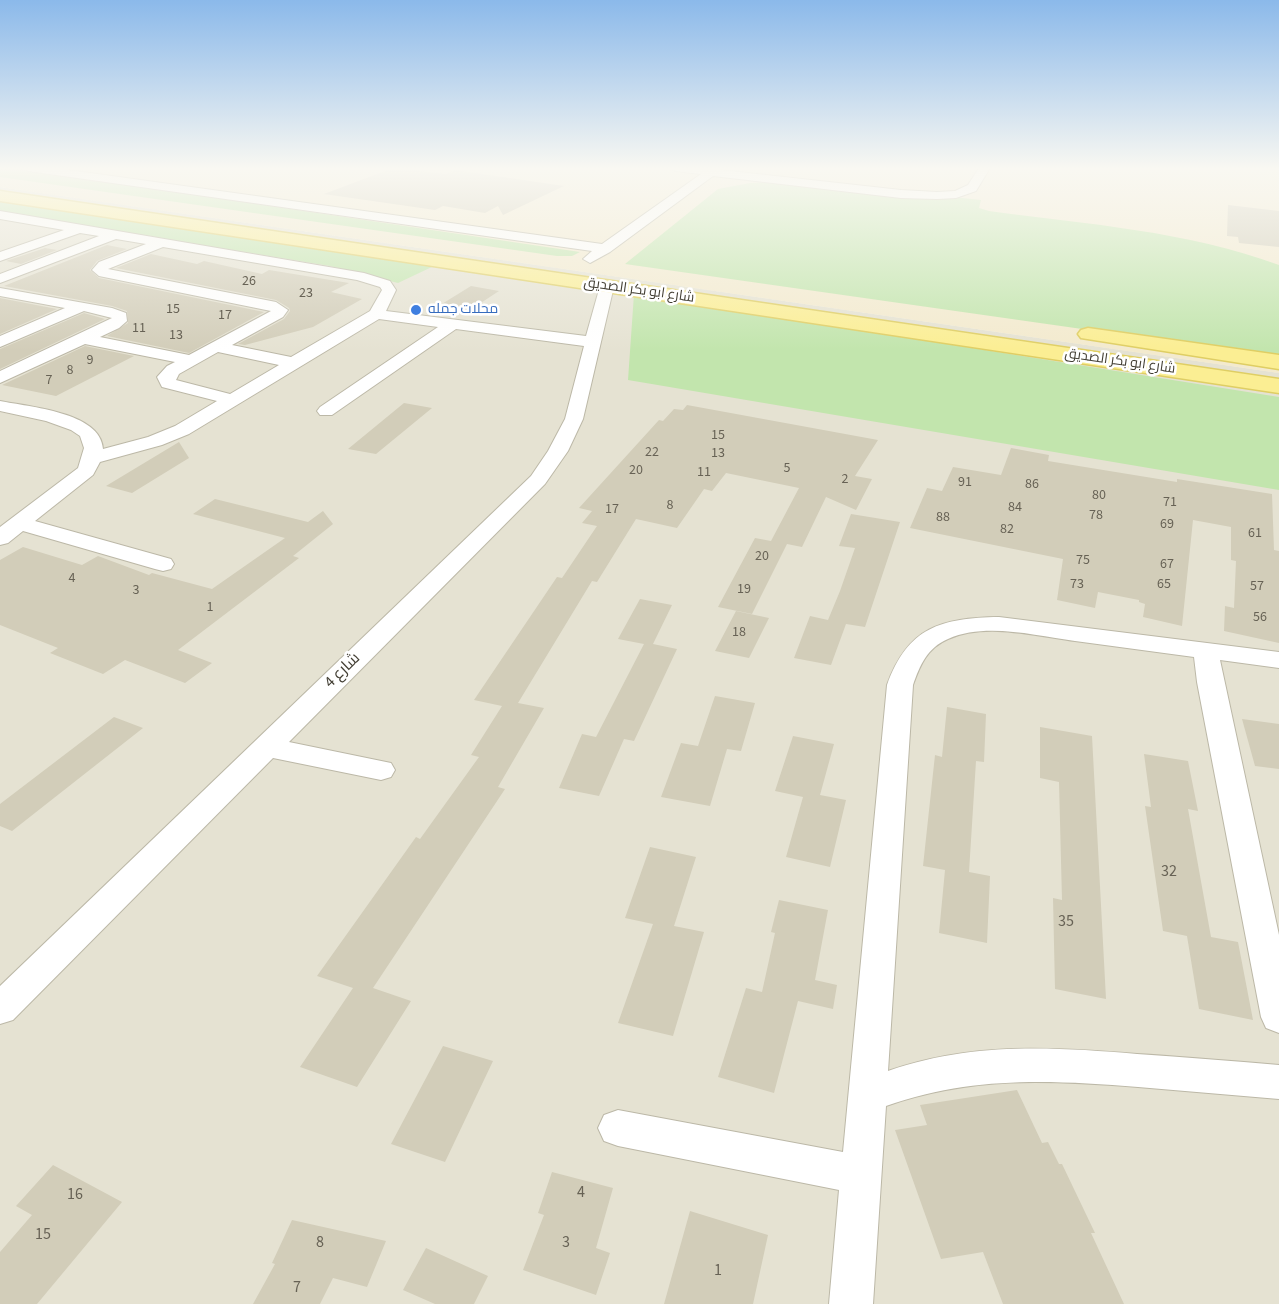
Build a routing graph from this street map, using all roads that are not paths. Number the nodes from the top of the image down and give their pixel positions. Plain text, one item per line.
1 (78, 229) joint
2 (234, 229) edge
3 (341, 229) edge
4 (416, 229) edge
5 (432, 229) edge
6 (647, 229) edge
7 (113, 235) junction
8 (161, 243) junction
9 (0, 258) edge
10 (609, 261) junction
11 (0, 279) edge
12 (0, 292) edge
13 (81, 307) junction
14 (376, 314) junction
15 (453, 324) junction
16 (1066, 331) dead end
17 (84, 339) junction
18 (0, 342) edge
19 (592, 342) junction
20 (216, 346) junction
21 (191, 360) junction
22 (1279, 362) edge
23 (294, 363) junction
24 (0, 378) edge
25 (1279, 386) edge
26 (233, 400) junction
27 (0, 406) edge
28 (326, 411) dead end
29 (92, 458) junction
30 (19, 523) junction
31 (0, 538) edge
32 (163, 564) dead end
33 (1206, 649) junction
34 (1279, 660) edge
35 (266, 747) junction
36 (381, 770) dead end
37 (0, 1009) edge
38 (1279, 1017) edge
39 (1279, 1082) edge
40 (868, 1095) junction
41 (618, 1128) dead end
42 (862, 1175) junction
43 (851, 1304) edge

1 - 7 street
1 - 9 street
2 - 10 main road, شارع ابو بكر الصديق
3 - 10 main road, شارع ابو بكر الصديق
4 - 10 street
5 - 10 street
6 - 10 street
7 - 8 street
7 - 11 street
8 - 14 street
8 - 20 street
10 - 19 street, شارع 4
10 - 25 main road, شارع ابو بكر الصديق
12 - 13 street
13 - 17 street
13 - 18 street
14 - 15 street
14 - 23 street
15 - 19 street
15 - 28 street
16 - 22 main road, شارع ابو بكر الصديق
17 - 21 street
17 - 24 street
19 - 35 street, شارع 4
20 - 21 street
20 - 23 street
21 - 26 street
23 - 26 street
26 - 29 street
27 - 29 street
29 - 30 street
30 - 31 street
30 - 32 street
33 - 34 street
33 - 38 street
33 - 40 street
35 - 36 street
35 - 37 street, شارع 4
39 - 40 street
40 - 42 street
41 - 42 street
42 - 43 street

